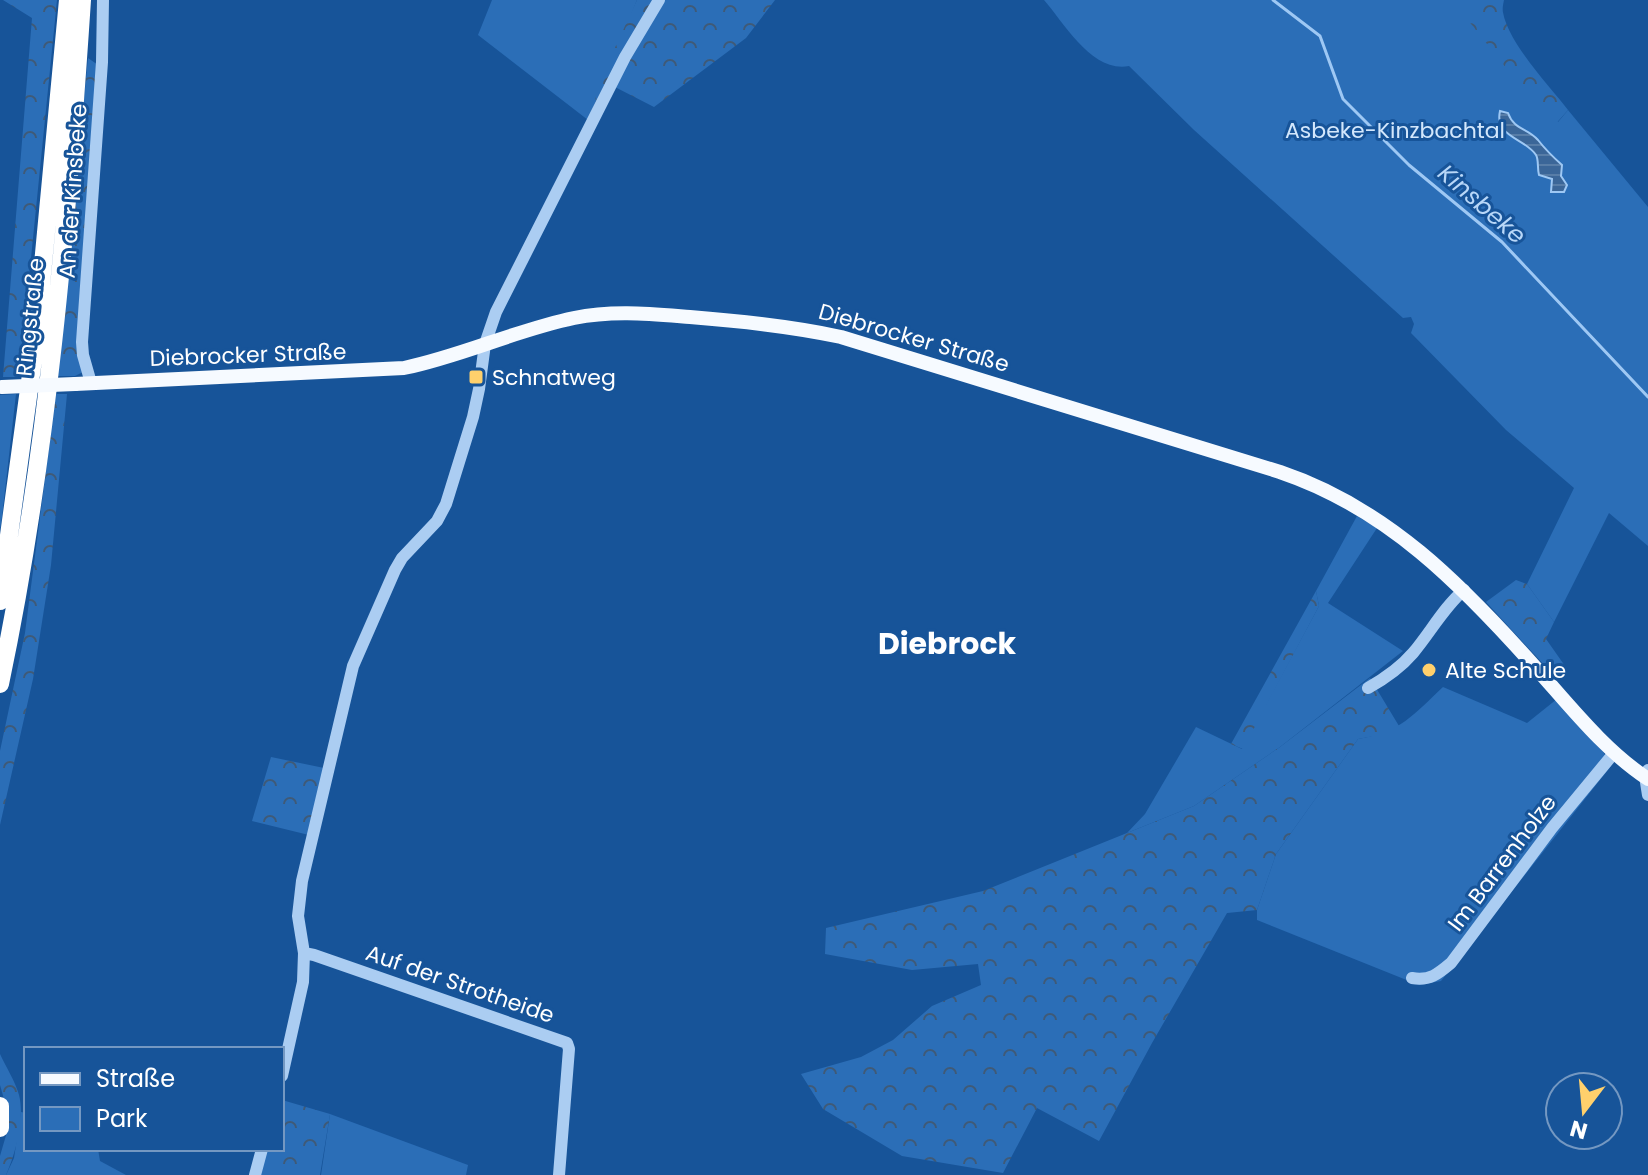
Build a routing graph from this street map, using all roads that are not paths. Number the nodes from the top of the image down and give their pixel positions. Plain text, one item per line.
1 (68, 0) edge
2 (82, 0) edge
3 (103, 0) edge
4 (659, 0) edge
5 (485, 344) junction
6 (91, 383) junction
7 (1, 387) edge
8 (1464, 590) junction
9 (0, 601) edge
10 (0, 684) edge
11 (1368, 688) dead end
12 (1614, 753) junction
13 (1647, 775) edge
14 (1648, 795) edge
15 (304, 953) junction
16 (1412, 978) dead end
17 (284, 1067) edge
18 (0, 1106) edge
19 (0, 1128) edge
20 (261, 1151) edge
21 (255, 1175) edge
22 (559, 1175) edge

1 - 9 highway, Ringstraße
2 - 10 highway, Ringstraße
3 - 6 street, An der Kinsbeke
4 - 5 street
5 - 6 main road, Diebrocker Straße
5 - 8 main road, Diebrocker Straße
5 - 15 street
6 - 7 main road, Diebrocker Straße, bridge
8 - 11 street
8 - 12 main road, Diebrocker Straße
12 - 13 main road, Diebrocker Straße
12 - 16 street, Im Barrenholze
13 - 14 street
15 - 17 street
15 - 22 street, Auf der Strotheide
18 - 19 highway
20 - 21 street

